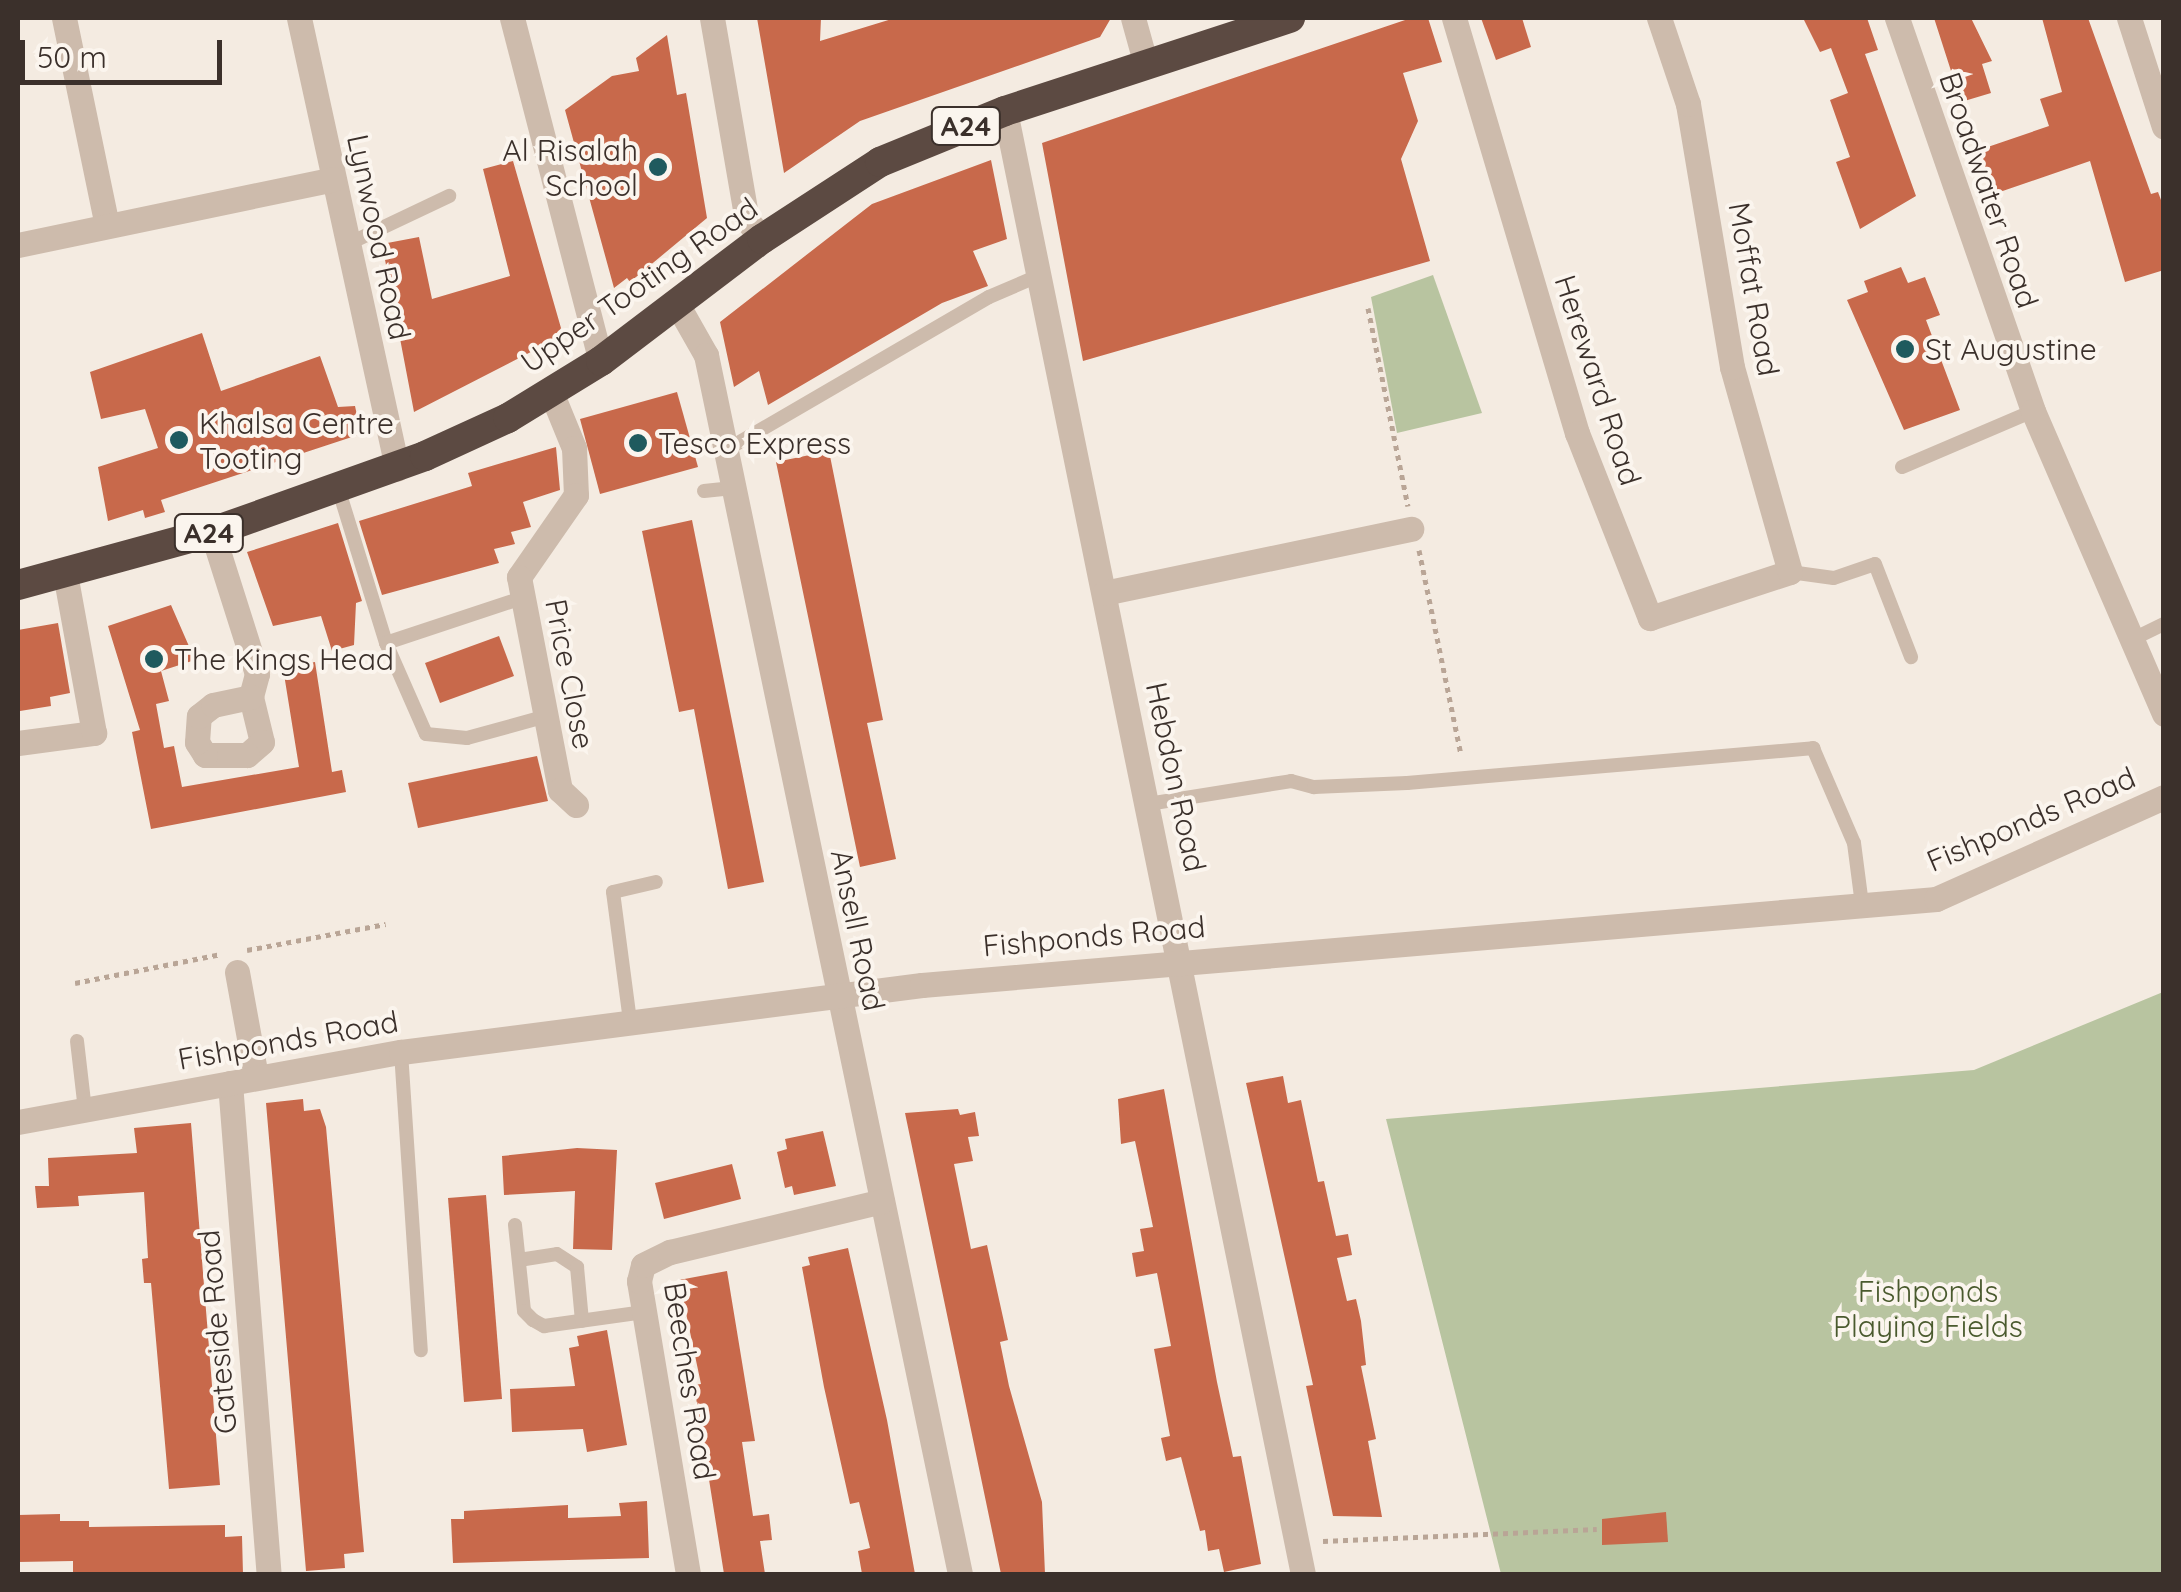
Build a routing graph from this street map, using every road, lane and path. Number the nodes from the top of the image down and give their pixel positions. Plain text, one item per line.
1 (64, 18) edge
2 (299, 18) edge
3 (512, 18) edge
4 (712, 18) edge
5 (1134, 18) edge
6 (1290, 18) edge
7 (1454, 18) edge
8 (1659, 18) edge
9 (1897, 18) edge
10 (2129, 18) edge
11 (1146, 65) junction
12 (1005, 112) junction
13 (2164, 127) edge
14 (333, 179) junction
15 (449, 196) dead end
16 (107, 226) junction
17 (762, 239) junction
18 (350, 243) junction
19 (18, 245) edge
20 (1040, 275) junction
21 (677, 304) junction
22 (601, 361) junction
23 (552, 392) junction
24 (2033, 412) junction
25 (726, 450) junction
26 (1902, 467) dead end
27 (398, 468) junction
28 (734, 488) junction
29 (339, 491) junction
30 (704, 492) dead end
31 (1411, 529) dead end
32 (212, 532) junction
33 (1790, 572) junction
34 (65, 573) junction
35 (18, 585) edge
36 (1104, 593) junction
37 (522, 598) junction
38 (2164, 624) edge
39 (2131, 640) junction
40 (386, 643) junction
41 (1911, 657) dead end
42 (251, 697) dead end
43 (2164, 714) edge
44 (543, 717) junction
45 (18, 743) edge
46 (2164, 797) edge
47 (1148, 804) junction
48 (576, 805) dead end
49 (656, 882) dead end
50 (1862, 905) junction
51 (1180, 961) junction
52 (237, 972) dead end
53 (838, 996) junction
54 (630, 1021) junction
55 (76, 1041) dead end
56 (400, 1052) junction
57 (256, 1078) junction
58 (230, 1083) junction
59 (85, 1110) junction
60 (18, 1122) edge
61 (882, 1201) junction
62 (515, 1225) dead end
63 (518, 1260) junction
64 (644, 1312) junction
65 (582, 1321) junction
66 (421, 1350) dead end
67 (1597, 1529) dead end
68 (1300, 1548) junction
69 (269, 1574) edge
70 (688, 1574) edge
71 (960, 1574) edge
72 (1303, 1574) edge

1 - 16 street
2 - 14 street, Lynwood Road
3 - 22 street
4 - 17 street
5 - 11 street
6 - 11 highway, Upper Tooting Road / A24
7 - 33 street, Hereward Road
8 - 33 street, Moffat Road
9 - 24 street, Broadwater Road
10 - 13 street
11 - 12 highway, Upper Tooting Road / A24
12 - 17 highway, Upper Tooting Road / A24
12 - 20 street, Hebdon Road
14 - 16 street
14 - 18 street, Lynwood Road
15 - 18 lane
16 - 19 street
17 - 21 highway, Upper Tooting Road / A24
18 - 27 street, Lynwood Road
20 - 25 lane
20 - 36 street, Hebdon Road
21 - 22 highway, Upper Tooting Road / A24
21 - 25 street, Ansell Road
22 - 23 highway, Upper Tooting Road / A24
23 - 27 highway, Upper Tooting Road / A24
23 - 37 street, Price Close
24 - 26 lane
24 - 39 street, Broadwater Road
25 - 28 street, Ansell Road
27 - 29 highway, Upper Tooting Road / A24
28 - 30 lane
28 - 53 street, Ansell Road
29 - 32 highway, Upper Tooting Road / A24
29 - 40 lane
31 - 36 street
32 - 34 highway, Upper Tooting Road / A24
32 - 42 street
33 - 41 lane
34 - 35 highway, Upper Tooting Road / A24
34 - 45 street
36 - 47 street, Hebdon Road
37 - 40 lane
37 - 44 street, Price Close
38 - 39 lane
39 - 43 street, Broadwater Road
40 - 44 lane
44 - 48 street, Price Close
46 - 50 street, Fishponds Road
47 - 50 lane
47 - 51 street, Hebdon Road
49 - 54 lane
50 - 51 street, Fishponds Road
51 - 53 street, Fishponds Road
51 - 68 street, Hebdon Road
52 - 57 street
53 - 54 street, Fishponds Road
53 - 61 street, Ansell Road
54 - 56 street, Fishponds Road
55 - 59 lane
56 - 57 street, Fishponds Road
56 - 66 lane
57 - 58 street, Fishponds Road
58 - 59 street, Fishponds Road
58 - 69 street, Gateside Road
59 - 60 street, Fishponds Road
61 - 64 street, Beeches Road
61 - 71 street, Ansell Road
62 - 63 lane
63 - 65 lane
63 - 65 lane
64 - 65 lane
64 - 70 street, Beeches Road
67 - 68 path
68 - 72 street, Hebdon Road

